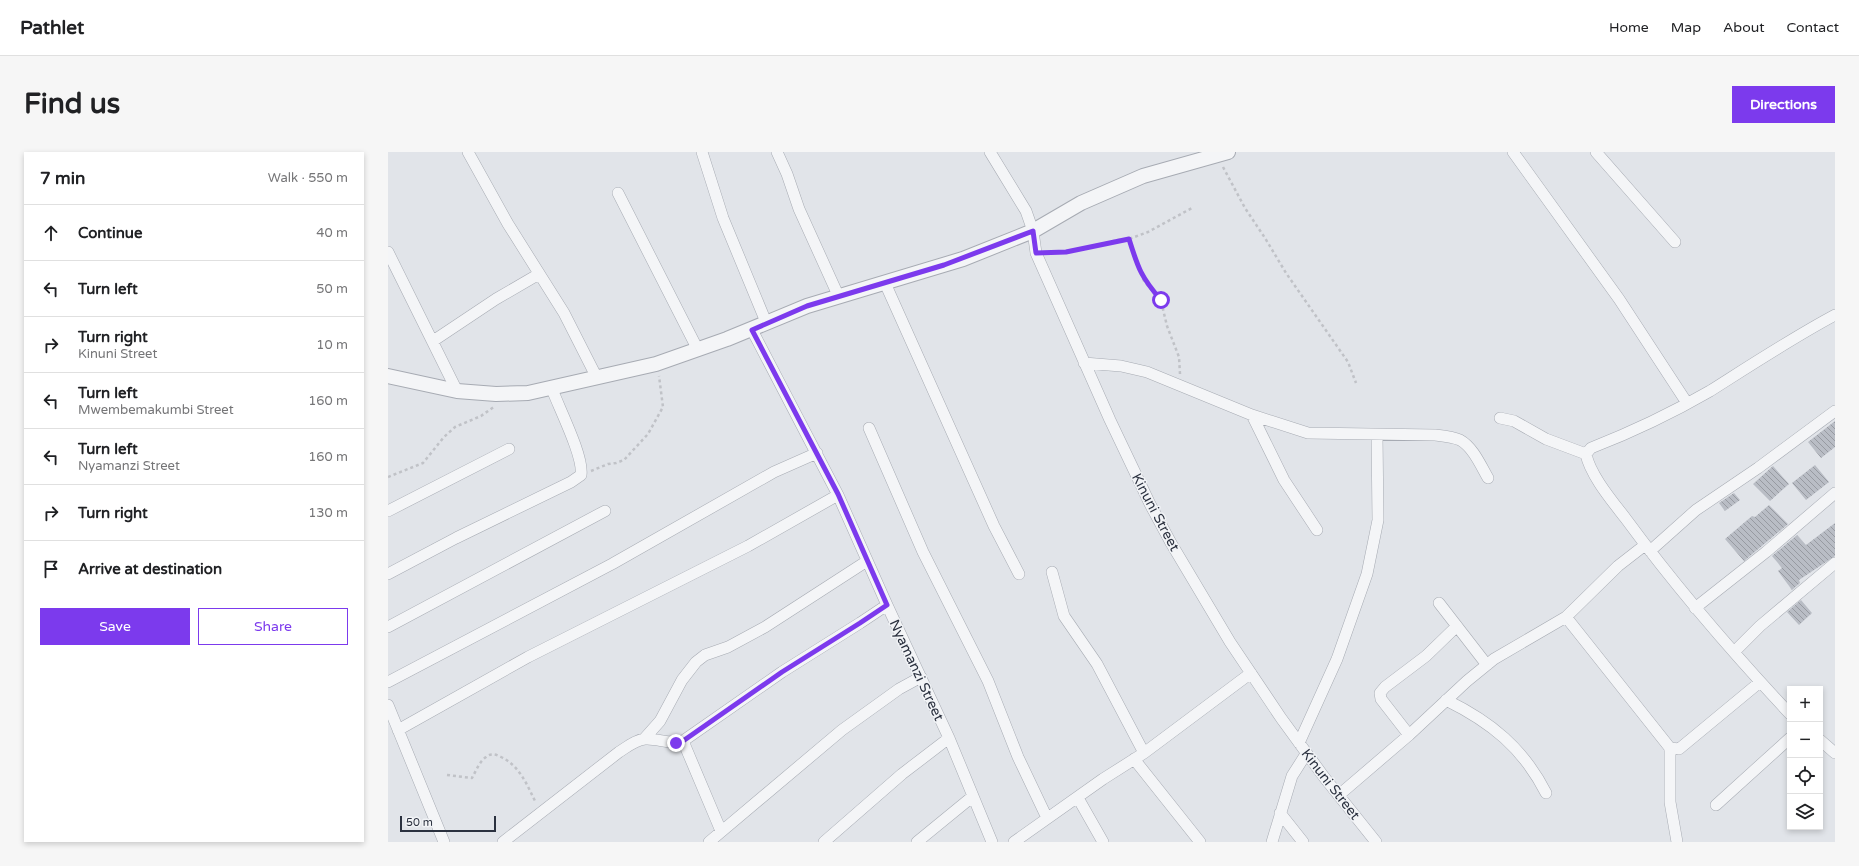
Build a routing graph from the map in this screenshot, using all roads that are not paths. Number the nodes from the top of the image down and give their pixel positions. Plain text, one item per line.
1 (468, 152) edge
2 (702, 152) edge
3 (777, 152) edge
4 (990, 152) edge
5 (1513, 152) edge
6 (1596, 152) edge
7 (1223, 154) edge
8 (618, 193) dead end
9 (1033, 231) junction
10 (1675, 242) dead end
11 (388, 252) edge
12 (539, 274) junction
13 (885, 283) junction
14 (838, 295) junction
15 (1835, 315) edge
16 (766, 322) junction
17 (752, 330) junction
18 (433, 341) junction
19 (698, 350) junction
20 (1084, 363) junction
21 (388, 376) edge
22 (597, 378) junction
23 (552, 389) junction
24 (457, 391) junction
25 (1687, 403) junction
26 (1835, 411) edge
27 (1252, 415) junction
28 (1500, 418) dead end
29 (869, 428) dead end
30 (1377, 435) junction
31 (509, 449) dead end
32 (817, 453) junction
33 (1586, 454) junction
34 (1488, 478) dead end
35 (1835, 493) edge
36 (838, 494) junction
37 (388, 511) edge
38 (605, 511) dead end
39 (1317, 530) dead end
40 (1647, 548) junction
41 (867, 561) junction
42 (1835, 563) edge
43 (1052, 572) dead end
44 (388, 574) edge
45 (1019, 574) dead end
46 (1439, 603) dead end
47 (887, 605) junction
48 (1695, 608) junction
49 (1566, 618) junction
50 (1457, 626) junction
51 (388, 627) edge
52 (1734, 652) junction
53 (1487, 665) junction
54 (1251, 673) junction
55 (921, 677) junction
56 (388, 682) edge
57 (1760, 682) junction
58 (1446, 700) junction
59 (388, 705) edge
60 (1787, 711) edge
61 (391, 719) edge
62 (398, 730) junction
63 (1409, 736) junction
64 (949, 738) junction
65 (644, 739) junction
66 (683, 741) junction
67 (1787, 741) edge
68 (1299, 743) junction
69 (1823, 743) edge
70 (1670, 748) junction
71 (1144, 753) junction
72 (1835, 753) edge
73 (1306, 754) junction
74 (1134, 759) junction
75 (1546, 793) dead end
76 (1339, 795) junction
77 (972, 797) junction
78 (1078, 798) junction
79 (1716, 805) dead end
80 (1280, 813) junction
81 (1047, 818) junction
82 (721, 831) junction
83 (444, 842) edge
84 (503, 842) edge
85 (709, 842) edge
86 (824, 842) edge
87 (917, 842) edge
88 (992, 842) edge
89 (1014, 842) edge
90 (1102, 842) edge
91 (1200, 842) edge
92 (1272, 842) edge
93 (1303, 842) edge
94 (1376, 842) edge
95 (1677, 842) edge

1 - 12 street
2 - 16 street
3 - 14 street
4 - 9 street, Kinuni Street
5 - 25 street
6 - 10 street
7 - 9 street
8 - 19 street
9 - 13 street
9 - 20 street, Kinuni Street
11 - 18 street
12 - 18 street
12 - 22 street
13 - 14 street
13 - 45 street
14 - 16 street
15 - 25 street
16 - 17 street
17 - 19 street
17 - 32 street, Nyamanzi Street
18 - 24 street
19 - 22 street
20 - 27 street
20 - 54 street, Kinuni Street
21 - 24 street
22 - 23 street
23 - 24 street
23 - 44 street
25 - 33 street
26 - 40 street
27 - 30 street
27 - 39 street
28 - 33 street
29 - 81 street
30 - 34 street
30 - 68 street
31 - 37 street
32 - 36 street, Nyamanzi Street
32 - 56 street
33 - 40 street
35 - 48 street
36 - 41 street, Nyamanzi Street
36 - 62 street
38 - 51 street
40 - 48 street
40 - 49 street
41 - 47 street, Nyamanzi Street
41 - 65 street
42 - 52 street
43 - 71 street
46 - 50 street
47 - 55 street, Nyamanzi Street
47 - 66 street
48 - 52 street
49 - 53 street
49 - 70 street
50 - 53 street
50 - 63 street
52 - 57 street
53 - 58 street
54 - 68 street, Kinuni Street
54 - 71 street
55 - 64 street, Nyamanzi Street
55 - 82 street
57 - 60 street
57 - 70 street
58 - 63 street
58 - 75 street
59 - 61 street
61 - 62 street
62 - 83 street
63 - 76 street
64 - 77 street, Nyamanzi Street
64 - 86 street
65 - 66 street
65 - 84 street
66 - 82 street
67 - 79 street
68 - 73 street, Kinuni Street
69 - 72 street
70 - 95 street
71 - 74 street
73 - 76 street, Kinuni Street
73 - 80 street
74 - 78 street
74 - 91 street
76 - 94 street, Kinuni Street
77 - 87 street
77 - 88 street, Nyamanzi Street
78 - 81 street
78 - 90 street
80 - 92 street
80 - 93 street
81 - 89 street
82 - 85 street

